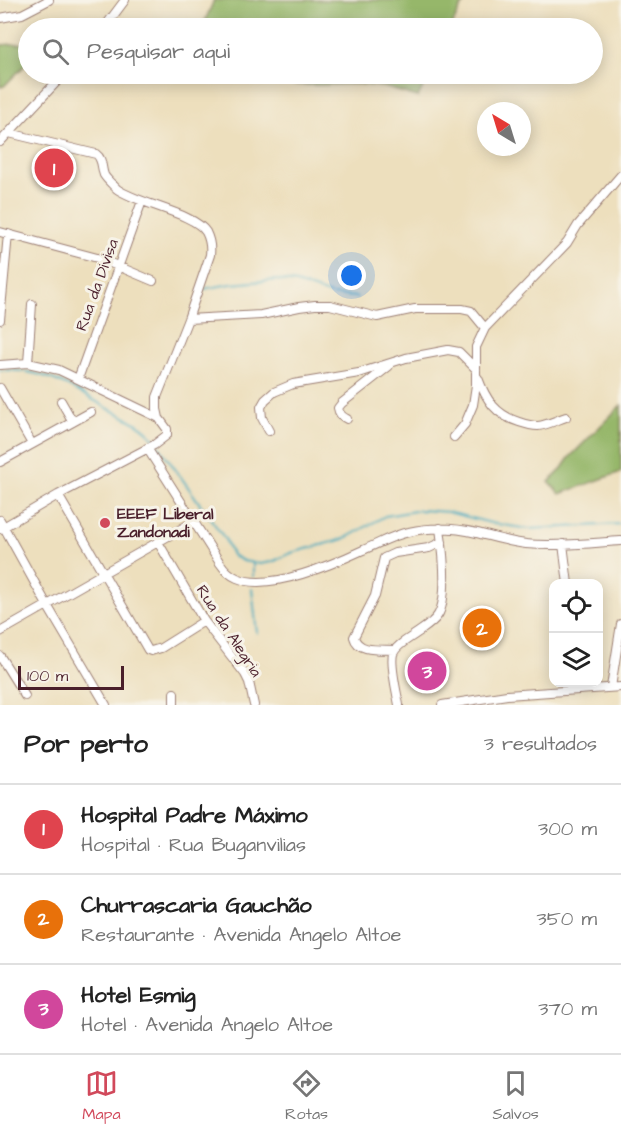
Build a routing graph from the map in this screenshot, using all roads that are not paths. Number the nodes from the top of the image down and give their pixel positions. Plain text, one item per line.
1 (49, 0) edge
2 (125, 0) edge
3 (0, 18) edge
4 (112, 18) edge
5 (55, 84) edge
6 (9, 133) junction
7 (0, 142) edge
8 (621, 175) edge
9 (142, 201) junction
10 (4, 233) edge
11 (118, 266) junction
12 (153, 281) dead end
13 (32, 304) dead end
14 (188, 319) junction
15 (0, 320) edge
16 (485, 328) junction
17 (395, 361) junction
18 (28, 363) junction
19 (0, 365) edge
20 (476, 371) junction
21 (78, 379) junction
22 (0, 387) edge
23 (61, 401) dead end
24 (91, 412) dead end
25 (566, 417) dead end
26 (159, 418) junction
27 (347, 419) dead end
28 (73, 422) junction
29 (269, 431) dead end
30 (454, 437) dead end
31 (32, 444) junction
32 (151, 447) junction
33 (0, 462) edge
34 (58, 495) junction
35 (193, 522) junction
36 (1, 525) edge
37 (440, 528) junction
38 (621, 541) edge
39 (158, 542) junction
40 (442, 543) junction
41 (563, 544) junction
42 (103, 573) junction
43 (567, 579) edge
44 (47, 604) junction
45 (204, 621) junction
46 (621, 624) edge
47 (0, 632) edge
48 (395, 651) junction
49 (0, 656) edge
50 (610, 687) junction
51 (621, 687) edge
52 (174, 693) dead end
53 (507, 695) junction
54 (25, 696) dead end
55 (106, 705) edge
56 (174, 705) edge
57 (254, 705) edge
58 (399, 705) edge
59 (442, 705) edge
60 (512, 705) edge

1 - 3 street
2 - 4 street
5 - 6 street
6 - 7 street
6 - 9 street
8 - 16 street
9 - 11 street, Rua da Divisa
9 - 14 street
10 - 11 street
10 - 15 street
11 - 12 street
11 - 21 street, Rua da Divisa
13 - 18 street
14 - 16 street
14 - 26 street
16 - 20 street
17 - 20 street
17 - 27 street
17 - 29 street
18 - 19 street
18 - 21 street
20 - 25 street
20 - 30 street
21 - 26 street
22 - 31 street
23 - 28 street
24 - 28 street
26 - 32 street
28 - 31 street
31 - 33 street
32 - 34 street
32 - 35 street
34 - 36 street
34 - 42 street
35 - 37 street
35 - 39 street
36 - 44 street
37 - 40 street
37 - 41 street
38 - 41 street
39 - 42 street
39 - 45 street, Rua da Alegria
40 - 48 street
40 - 48 street
41 - 43 street
42 - 44 street
42 - 45 street
44 - 47 street
44 - 55 street
45 - 57 street, Rua da Alegria
46 - 50 street
48 - 58 street
49 - 54 street
50 - 51 street
50 - 53 street
52 - 56 street
53 - 59 street
53 - 60 street

